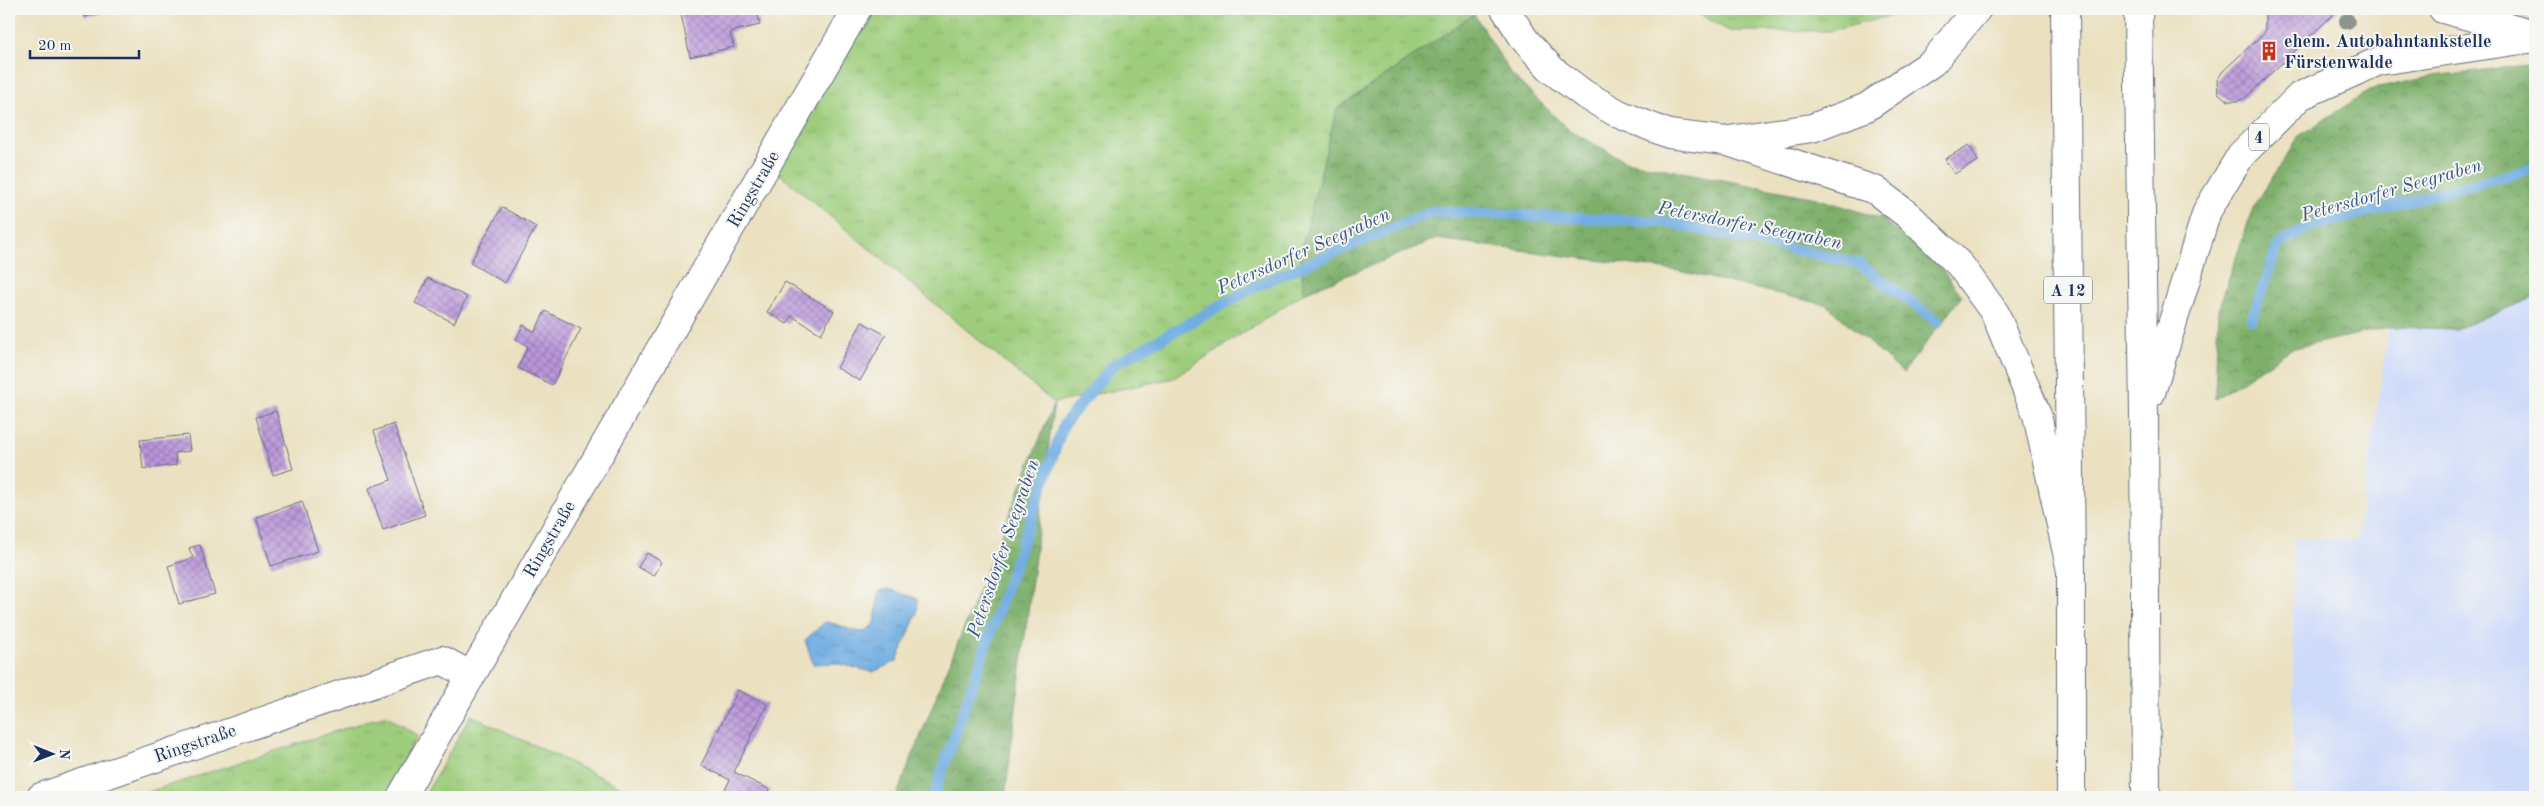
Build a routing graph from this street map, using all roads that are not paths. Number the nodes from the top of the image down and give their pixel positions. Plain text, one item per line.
1 (857, 9) edge
2 (1505, 9) edge
3 (1977, 9) edge
4 (2065, 9) edge
5 (2138, 9) edge
6 (2443, 9) edge
7 (2535, 36) edge
8 (1725, 141) junction
9 (2144, 413) junction
10 (2071, 571) junction
11 (470, 675) junction
12 (41, 797) edge
13 (401, 797) edge
14 (2071, 797) edge
15 (2146, 797) edge

1 - 11 main road, Ringstraße
2 - 8 main road
3 - 8 main road
4 - 10 main road, A 12
5 - 9 main road
6 - 7 main road
7 - 9 main road, 4
8 - 10 main road
9 - 15 main road
10 - 14 main road, A 12
11 - 12 main road, Ringstraße
11 - 13 main road

